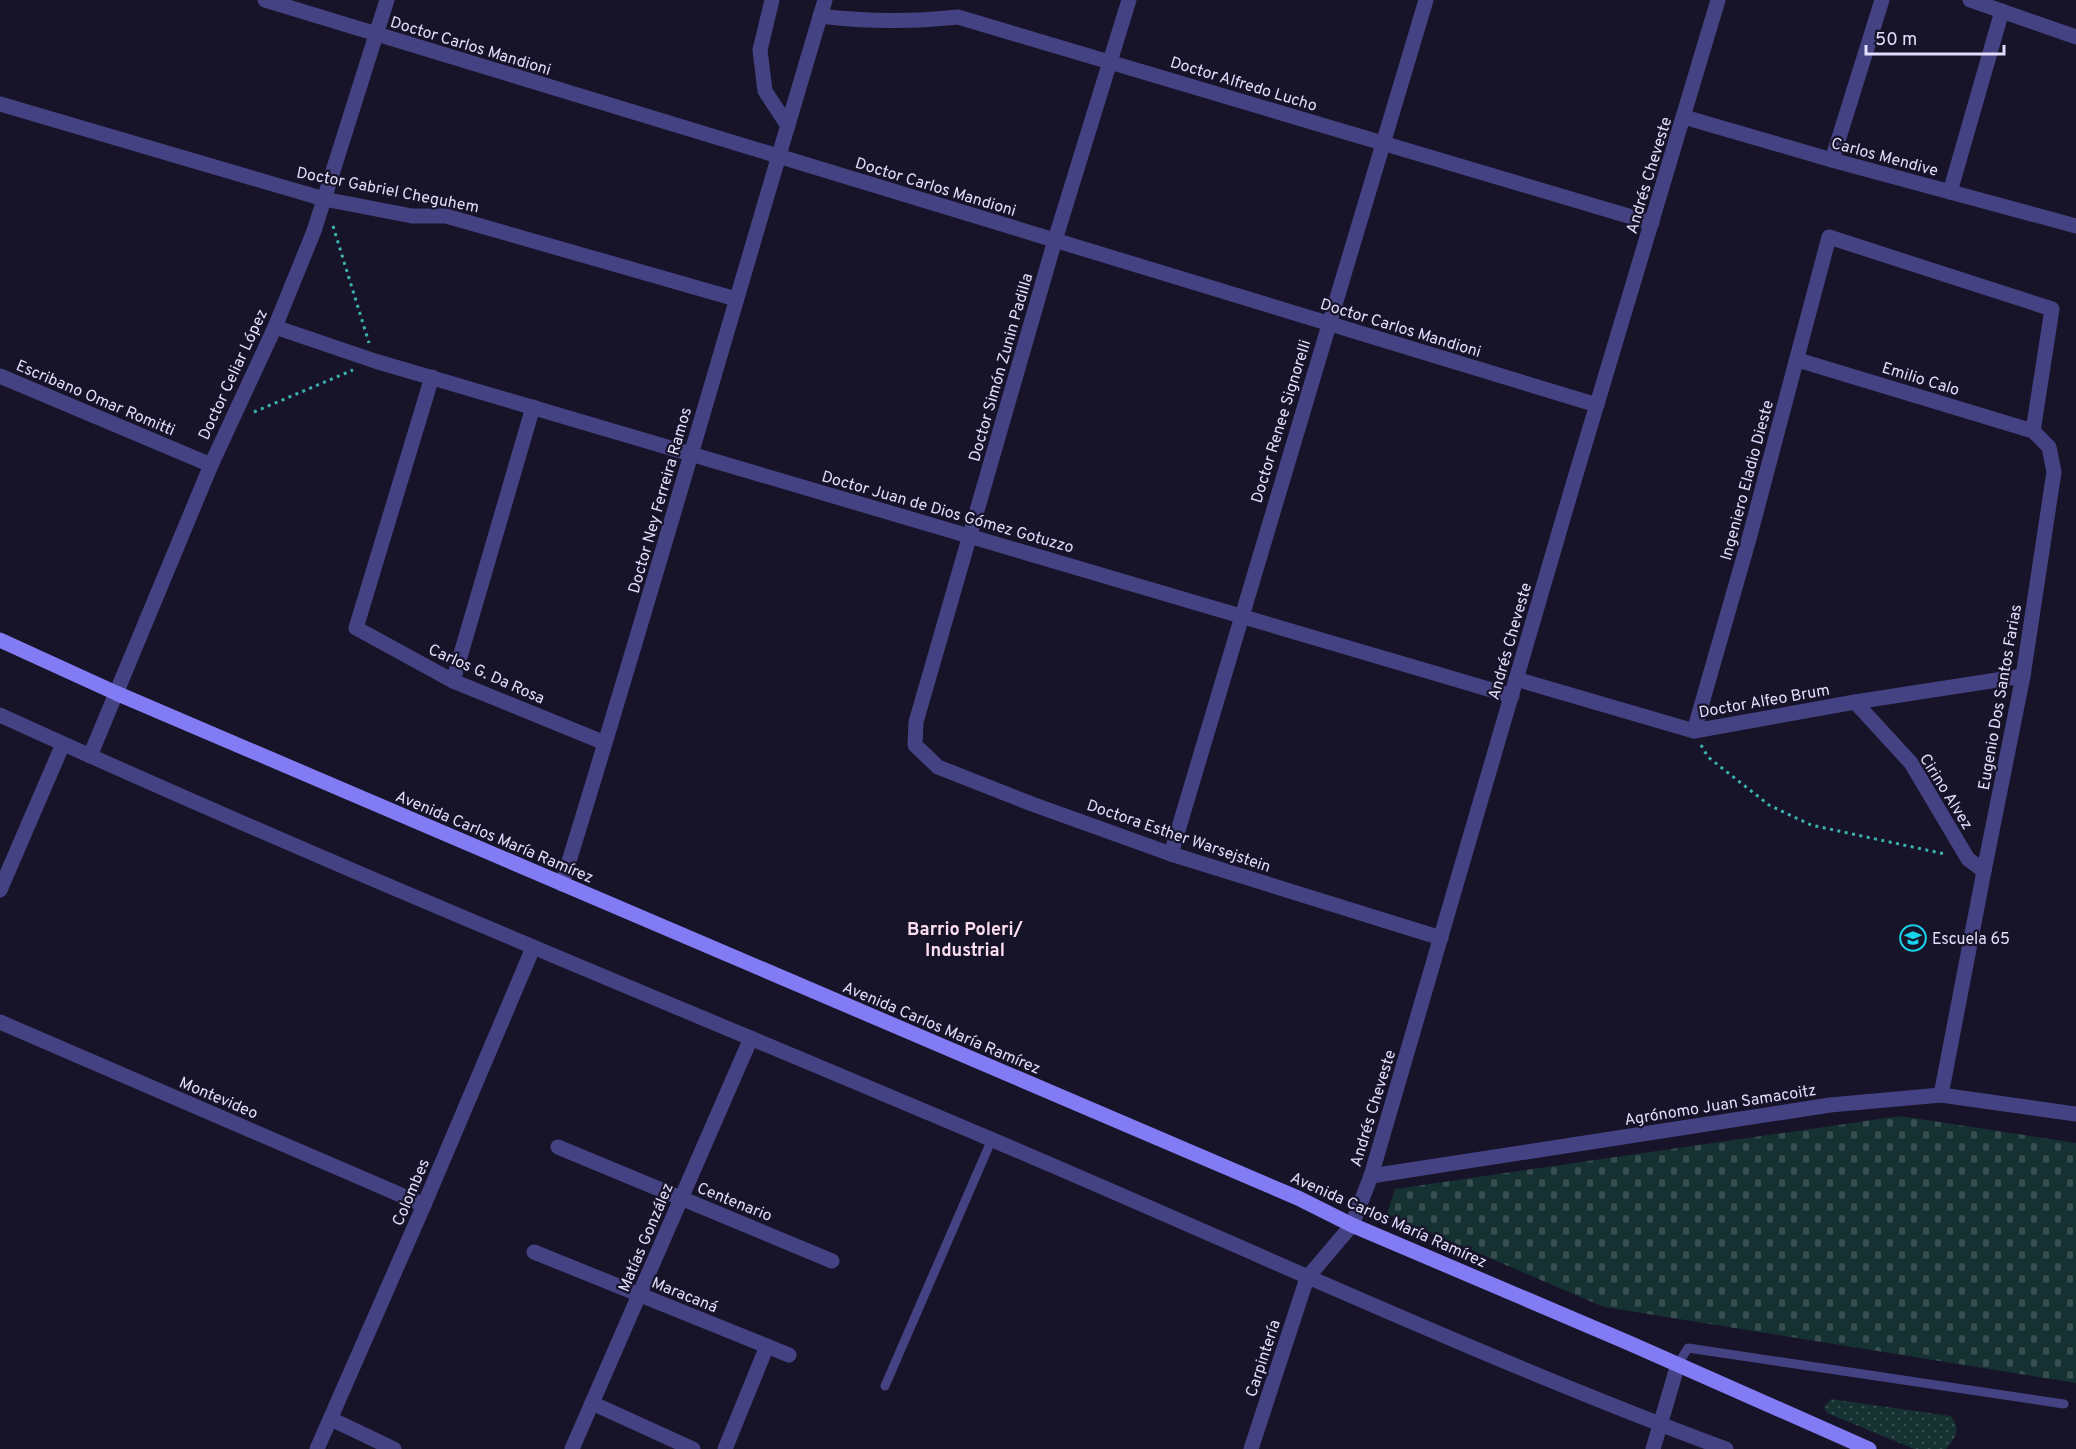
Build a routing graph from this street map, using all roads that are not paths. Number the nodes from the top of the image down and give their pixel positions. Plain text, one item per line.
1 (265, 0) edge
2 (387, 0) edge
3 (772, 0) edge
4 (825, 0) edge
5 (1129, 0) edge
6 (1426, 0) edge
7 (1717, 0) edge
8 (1882, 0) edge
9 (1970, 0) edge
10 (2002, 11) junction
11 (820, 16) junction
12 (377, 35) junction
13 (2076, 37) edge
14 (1110, 63) junction
15 (0, 104) edge
16 (1684, 117) junction
17 (788, 126) junction
18 (1383, 144) junction
19 (778, 157) junction
20 (1832, 160) junction
21 (1950, 192) junction
22 (324, 198) junction
23 (1652, 223) junction
24 (2076, 226) edge
25 (1055, 240) junction
26 (736, 298) junction
27 (1328, 324) junction
28 (275, 327) junction
29 (1798, 360) junction
30 (0, 376) edge
31 (432, 377) junction
32 (1597, 405) junction
33 (533, 408) junction
34 (2033, 431) junction
35 (692, 454) junction
36 (211, 465) junction
37 (971, 536) junction
38 (1241, 616) junction
39 (0, 640) edge
40 (2023, 676) junction
41 (1516, 680) junction
42 (453, 681) junction
43 (116, 693) junction
44 (1512, 696) junction
45 (1855, 702) junction
46 (0, 715) edge
47 (1694, 731) junction
48 (605, 743) junction
49 (63, 744) junction
50 (915, 745) joint
51 (90, 756) junction
52 (1171, 854) junction
53 (1983, 871) junction
54 (562, 884) junction
55 (0, 890) edge
56 (1441, 938) junction
57 (533, 948) junction
58 (0, 1022) edge
59 (751, 1038) junction
60 (1941, 1095) junction
61 (2076, 1114) edge
62 (992, 1139) junction
63 (558, 1148) dead end
64 (1371, 1176) junction
65 (681, 1198) junction
66 (424, 1205) junction
67 (1352, 1225) junction
68 (534, 1252) dead end
69 (832, 1261) dead end
70 (1307, 1278) junction
71 (639, 1295) junction
72 (767, 1346) junction
73 (789, 1355) dead end
74 (1678, 1364) junction
75 (885, 1386) dead end
76 (592, 1403) junction
77 (2064, 1404) dead end
78 (331, 1419) junction
79 (1661, 1425) junction
80 (317, 1449) edge
81 (394, 1449) edge
82 (572, 1449) edge
83 (693, 1449) edge
84 (724, 1449) edge
85 (1251, 1449) edge
86 (1653, 1449) edge
87 (1726, 1449) edge
88 (1869, 1449) edge

1 - 12 street, Doctor Carlos Mandioni
2 - 12 street, Doctor Celiar López
3 - 17 street
4 - 11 street, Doctor Ney Ferreira Ramos
5 - 14 street, Doctor Simón Zunin Padilla
6 - 18 street, Doctor Renee Signorelli
7 - 16 street, Andrés Cheveste
8 - 20 street
9 - 10 street
10 - 13 street
10 - 21 street
11 - 14 street, Doctor Alfredo Lucho
11 - 17 street, Doctor Ney Ferreira Ramos
12 - 19 street, Doctor Carlos Mandioni
12 - 22 street, Doctor Celiar López
14 - 18 street, Doctor Alfredo Lucho
14 - 25 street, Doctor Simón Zunin Padilla
15 - 22 street, Doctor Gabriel Cheguhem
16 - 20 street, Carlos Mendive
16 - 23 street, Andrés Cheveste
17 - 19 street, Doctor Ney Ferreira Ramos
18 - 23 street, Doctor Alfredo Lucho
18 - 27 street, Doctor Renee Signorelli
19 - 25 street, Doctor Carlos Mandioni
19 - 26 street, Doctor Ney Ferreira Ramos
20 - 21 street, Carlos Mendive
21 - 24 street, Carlos Mendive
22 - 26 street, Doctor Gabriel Cheguhem
22 - 28 street, Doctor Celiar López
23 - 32 street, Andrés Cheveste
25 - 27 street, Doctor Carlos Mandioni
25 - 37 street, Doctor Simón Zunin Padilla
26 - 35 street, Doctor Ney Ferreira Ramos
27 - 32 street, Doctor Carlos Mandioni
27 - 38 street, Doctor Renee Signorelli
28 - 31 street, Doctor Juan de Dios Gómez Gotuzzo
28 - 36 street, Doctor Celiar López
29 - 34 street, Emilio Calo
29 - 34 street, Ingeniero Eladio Dieste
29 - 47 street, Ingeniero Eladio Dieste
30 - 36 street, Escribano Omar Romitti
31 - 33 street, Doctor Juan de Dios Gómez Gotuzzo
31 - 42 street, Carlos G. Da Rosa
32 - 41 street, Andrés Cheveste
33 - 35 street, Doctor Juan de Dios Gómez Gotuzzo
33 - 42 street
34 - 40 street, Eugenio Dos Santos Farias
35 - 37 street, Doctor Juan de Dios Gómez Gotuzzo
35 - 48 street, Doctor Ney Ferreira Ramos
36 - 43 street, Doctor Celiar López
37 - 38 street, Doctor Juan de Dios Gómez Gotuzzo
37 - 50 street, Doctor Simón Zunin Padilla
38 - 44 street, Doctor Juan de Dios Gómez Gotuzzo
38 - 52 street, Doctor Renee Signorelli
39 - 43 street, Avenida Carlos María Ramírez
40 - 45 street, Doctor Alfeo Brum
40 - 53 street, Eugenio Dos Santos Farias
41 - 44 street, Andrés Cheveste
41 - 47 street, Doctor Alfeo Brum
42 - 48 street, Carlos G. Da Rosa
43 - 51 street, Doctor Celiar López
43 - 54 street, Avenida Carlos María Ramírez
44 - 56 street, Andrés Cheveste
45 - 47 street, Doctor Alfeo Brum
45 - 53 street, Cirino Alvez
46 - 49 street
48 - 54 street, Doctor Ney Ferreira Ramos
49 - 51 street
49 - 55 street
50 - 52 street, Doctora Esther Warsejstein
51 - 57 street
52 - 56 street, Doctora Esther Warsejstein
53 - 60 street, Eugenio Dos Santos Farias
54 - 67 street, Avenida Carlos María Ramírez
56 - 64 street, Andrés Cheveste
57 - 59 street
57 - 66 street, Colombes
58 - 66 street, Montevideo
59 - 62 street
59 - 65 street, Matías González
60 - 61 street, Agrónomo Juan Samacoitz
60 - 64 street, Agrónomo Juan Samacoitz
62 - 70 street
62 - 75 lane
63 - 65 street, Centenario
64 - 67 street, Andrés Cheveste
65 - 69 street, Centenario
65 - 71 street, Matías González
66 - 78 street, Colombes
67 - 70 street, Andrés Cheveste
67 - 74 street, Avenida Carlos María Ramírez
68 - 71 street, Maracaná
70 - 79 street
70 - 85 street, Carpintería
71 - 72 street, Maracaná
71 - 76 street, Matías González
72 - 73 street, Maracaná
72 - 84 street
74 - 77 lane
74 - 79 street
74 - 88 street, Avenida Carlos María Ramírez
76 - 82 street, Matías González
76 - 83 street
78 - 80 street, Colombes
78 - 81 street
79 - 86 street
79 - 87 street

